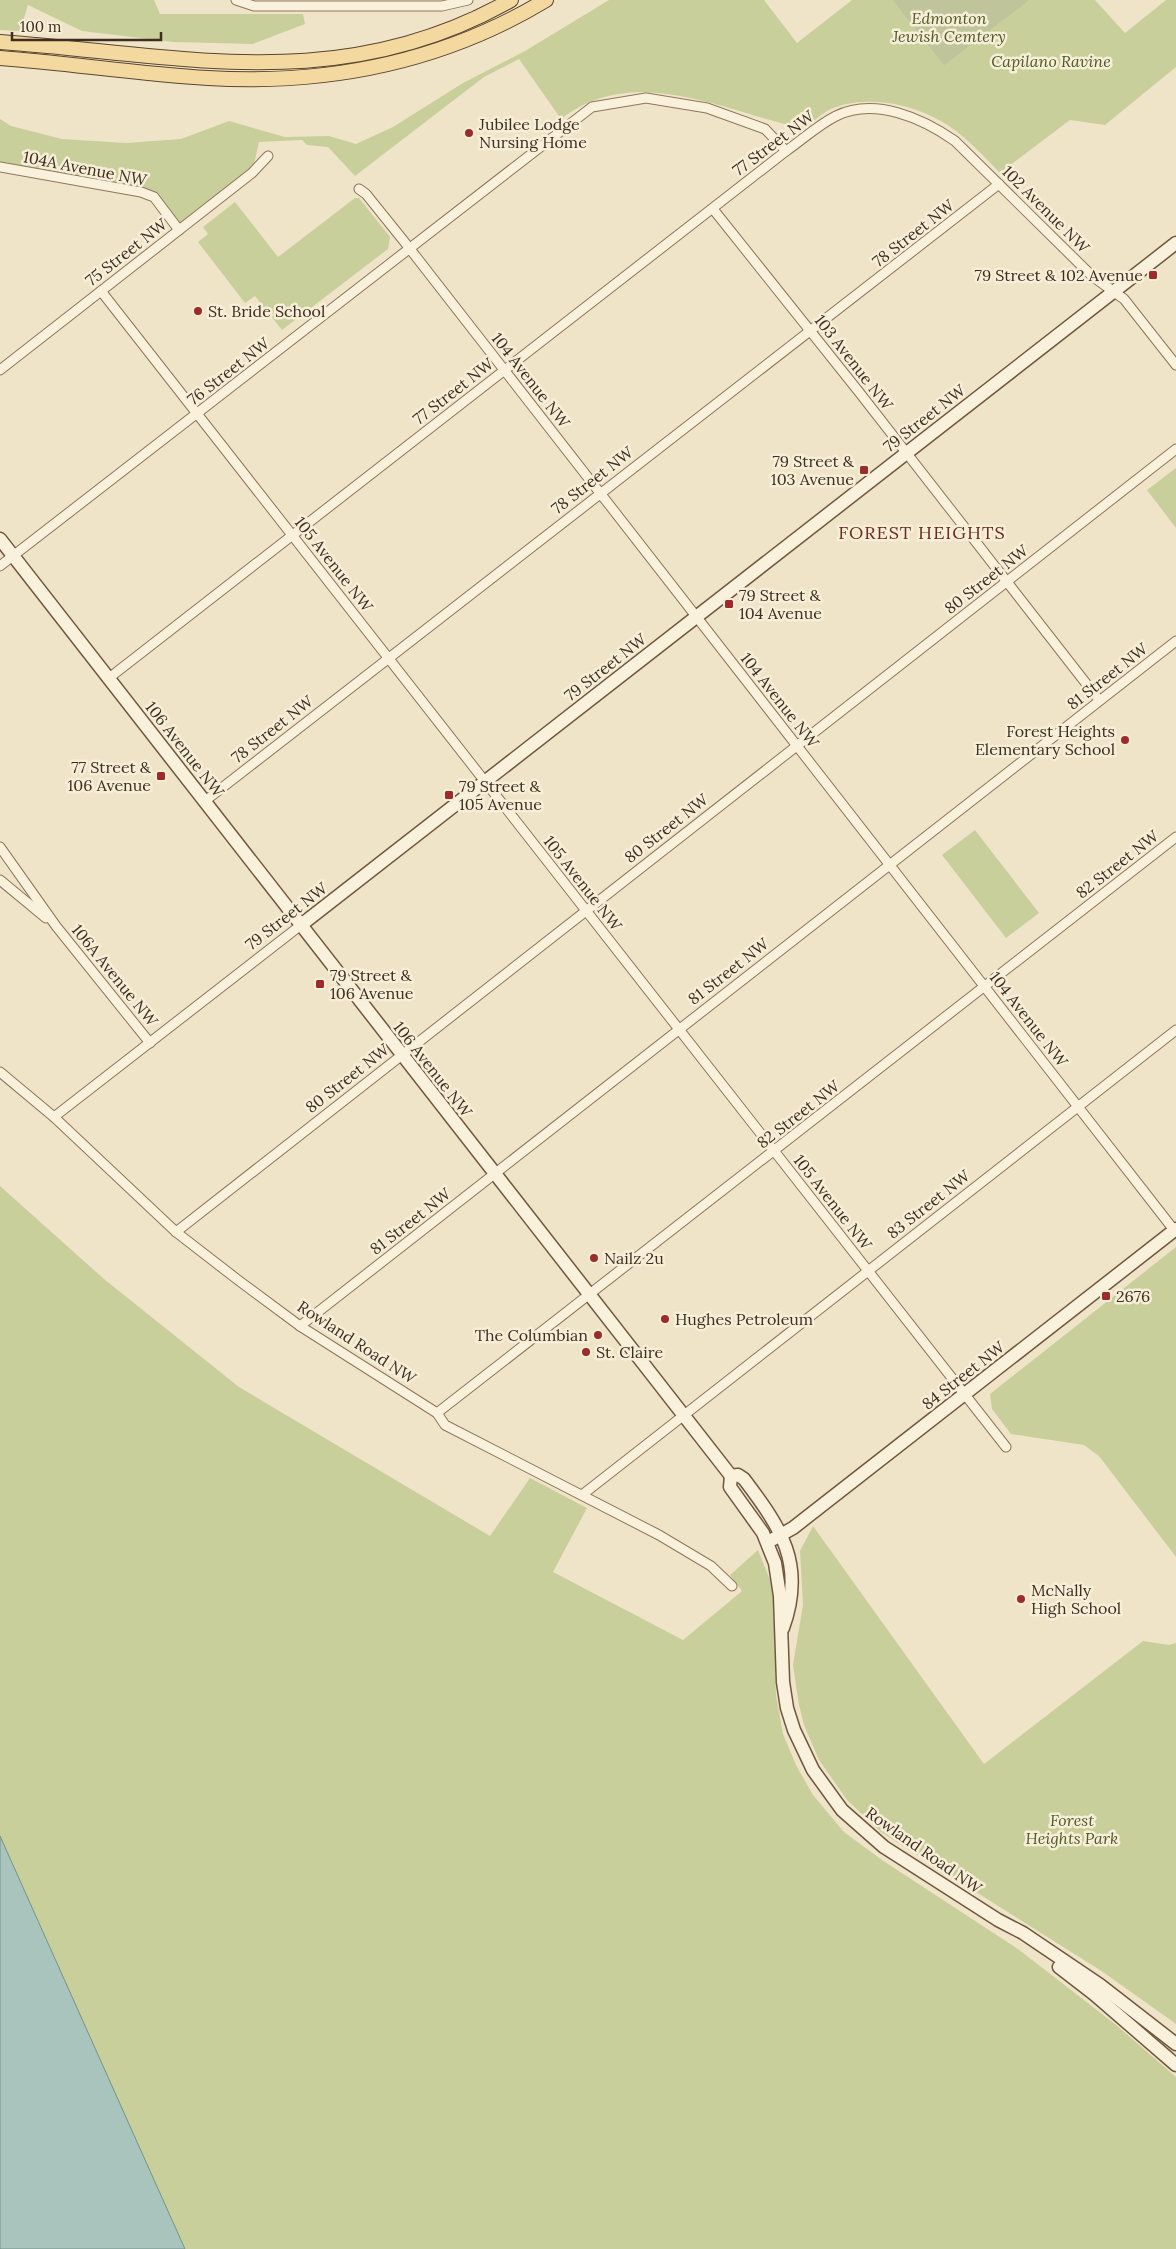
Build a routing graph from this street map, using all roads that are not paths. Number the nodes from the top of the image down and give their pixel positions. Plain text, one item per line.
1 (236, 0) edge
2 (468, 0) edge
3 (511, 0) edge
4 (546, 0) edge
5 (321, 3) edge
6 (0, 42) edge
7 (0, 58) edge
8 (872, 109) joint
9 (786, 152) junction
10 (268, 156) dead end
11 (0, 167) edge
12 (998, 184) junction
13 (360, 189) dead end
14 (713, 209) junction
15 (178, 230) junction
16 (1176, 243) edge
17 (410, 248) junction
18 (101, 291) junction
19 (1114, 291) junction
20 (811, 331) junction
21 (1176, 365) edge
22 (0, 370) edge
23 (504, 371) junction
24 (197, 414) junction
25 (1176, 449) edge
26 (907, 453) junction
27 (600, 494) junction
28 (293, 536) junction
29 (0, 539) edge
30 (13, 556) junction
31 (0, 566) edge
32 (1007, 582) junction
33 (697, 617) junction
34 (1176, 641) edge
35 (388, 657) junction
36 (109, 678) junction
37 (1100, 700) junction
38 (796, 746) junction
39 (484, 782) junction
40 (205, 801) junction
41 (1176, 837) edge
42 (0, 848) edge
43 (890, 865) junction
44 (0, 880) edge
45 (586, 910) junction
46 (301, 925) junction
47 (56, 926) junction
48 (984, 986) junction
49 (679, 1029) junction
50 (1176, 1030) edge
51 (150, 1043) junction
52 (402, 1054) junction
53 (0, 1072) edge
54 (1078, 1107) junction
55 (54, 1117) junction
56 (774, 1152) junction
57 (495, 1174) junction
58 (1175, 1230) edge
59 (176, 1232) junction
60 (868, 1270) junction
61 (590, 1296) junction
62 (300, 1326) junction
63 (965, 1394) junction
64 (437, 1413) junction
65 (683, 1415) junction
66 (1006, 1447) dead end
67 (731, 1476) junction
68 (582, 1495) junction
69 (783, 1535) junction
70 (768, 1542) junction
71 (732, 1586) dead end
72 (781, 1634) junction
73 (998, 1920) junction
74 (1176, 2044) edge
75 (1176, 2065) edge

1 - 5 street
2 - 5 street
3 - 6 main road
4 - 7 main road
8 - 9 street, 77 Street NW
8 - 12 street, 102 Avenue NW
9 - 14 street, 77 Street NW
9 - 17 street, 76 Street NW
10 - 15 street, 75 Street NW
11 - 15 street, 104A Avenue NW
12 - 19 street, 102 Avenue NW
12 - 20 street, 78 Street NW
13 - 17 street, 104 Avenue NW
14 - 20 street, 103 Avenue NW
14 - 23 street, 77 Street NW
15 - 18 street, 75 Street NW
16 - 19 main road, 79 Street NW
17 - 23 street, 104 Avenue NW
17 - 24 street, 76 Street NW
18 - 22 street, 75 Street NW
18 - 24 street, 105 Avenue NW
19 - 21 street, 102 Avenue NW
19 - 26 main road, 79 Street NW
20 - 26 street, 103 Avenue NW
20 - 27 street, 78 Street NW
23 - 27 street, 104 Avenue NW
23 - 28 street, 77 Street NW
24 - 28 street, 105 Avenue NW
24 - 30 street, 76 Street NW
25 - 32 street, 80 Street NW
26 - 32 street, 103 Avenue NW
26 - 33 main road, 79 Street NW
27 - 33 street, 104 Avenue NW
27 - 35 street, 78 Street NW
28 - 35 street, 105 Avenue NW
28 - 36 street, 77 Street NW
29 - 30 main road, 106 Avenue NW
30 - 31 street, 76 Street NW
30 - 36 main road, 106 Avenue NW
32 - 37 street, 103 Avenue NW
32 - 38 street, 80 Street NW
33 - 38 street, 104 Avenue NW
33 - 39 main road, 79 Street NW
34 - 37 street, 81 Street NW
35 - 39 street, 105 Avenue NW
35 - 40 street, 78 Street NW
36 - 40 main road, 106 Avenue NW
37 - 43 street, 81 Street NW
38 - 43 street, 104 Avenue NW
38 - 45 street, 80 Street NW
39 - 45 street, 105 Avenue NW
39 - 46 main road, 79 Street NW
40 - 46 main road, 106 Avenue NW
41 - 48 street, 82 Street NW
42 - 47 street, 106A Avenue NW
43 - 48 street, 104 Avenue NW
43 - 49 street, 81 Street NW
44 - 47 street, 106A Avenue NW
45 - 49 street, 105 Avenue NW
45 - 52 street, 80 Street NW
46 - 51 street, 79 Street NW
46 - 52 main road, 106 Avenue NW
47 - 51 street, 106A Avenue NW
48 - 54 street, 104 Avenue NW
48 - 56 street, 82 Street NW
49 - 56 street, 105 Avenue NW
49 - 57 street, 81 Street NW
50 - 54 street, 83 Street NW
51 - 55 street, 79 Street NW
52 - 57 main road, 106 Avenue NW
52 - 59 street, 80 Street NW
53 - 55 street, Rowland Road NW
54 - 58 street, 104 Avenue NW
54 - 60 street, 83 Street NW
55 - 59 street, Rowland Road NW
56 - 60 street, 105 Avenue NW
56 - 61 street, 82 Street NW
57 - 61 main road, 106 Avenue NW
57 - 62 street, 81 Street NW
58 - 63 main road, 84 Street NW
59 - 62 street, Rowland Road NW
60 - 63 street, 105 Avenue NW
60 - 65 street, 83 Street NW
61 - 64 street, 82 Street NW
61 - 65 main road, 106 Avenue NW
62 - 64 street, Rowland Road NW
63 - 66 street, 105 Avenue NW
63 - 69 main road, 84 Street NW
64 - 68 street, Rowland Road NW
65 - 67 main road, 106 Avenue NW
65 - 68 street, 83 Street NW
67 - 69 main road, 106 Avenue NW
67 - 70 main road, 106 Avenue NW
68 - 71 street, Rowland Road NW
69 - 70 main road, 84 Street NW
69 - 72 main road, Rowland Road NW
70 - 72 main road, Rowland Road NW
72 - 73 main road, Rowland Road NW
73 - 74 main road, Rowland Road NW
73 - 75 main road, Rowland Road NW

